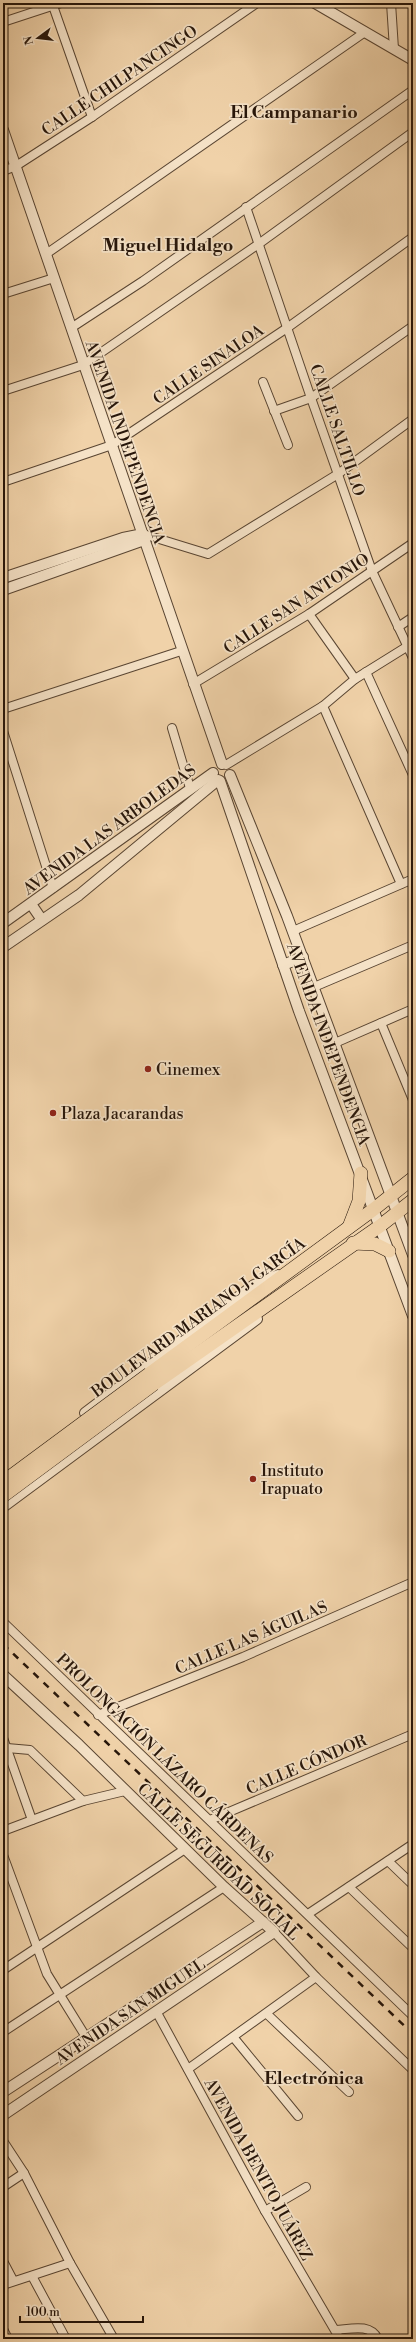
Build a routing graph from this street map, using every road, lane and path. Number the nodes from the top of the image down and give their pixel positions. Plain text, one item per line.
1 (257, 3) edge
2 (315, 3) edge
3 (390, 3) edge
4 (56, 4) edge
5 (3, 22) edge
6 (365, 32) junction
7 (394, 49) junction
8 (413, 60) edge
9 (412, 94) edge
10 (92, 117) junction
11 (3, 130) edge
12 (413, 132) edge
13 (16, 166) junction
14 (3, 171) edge
15 (246, 207) junction
16 (413, 237) edge
17 (260, 243) junction
18 (46, 254) junction
19 (54, 278) junction
20 (3, 294) edge
21 (413, 326) edge
22 (71, 328) junction
23 (288, 328) junction
24 (83, 365) junction
25 (263, 382) dead end
26 (3, 391) edge
27 (311, 398) junction
28 (274, 411) junction
29 (413, 419) edge
30 (112, 445) junction
31 (288, 445) dead end
32 (338, 474) junction
33 (3, 482) edge
34 (147, 537) junction
35 (413, 543) edge
36 (372, 571) junction
37 (3, 578) edge
38 (3, 590) edge
39 (309, 614) junction
40 (413, 617) edge
41 (398, 627) junction
42 (408, 646) junction
43 (182, 651) junction
44 (413, 658) edge
45 (366, 672) junction
46 (355, 679) junction
47 (193, 684) junction
48 (323, 706) junction
49 (3, 709) edge
50 (172, 728) dead end
51 (3, 730) edge
52 (224, 764) junction
53 (230, 775) junction
54 (413, 775) edge
55 (217, 778) junction
56 (190, 788) junction
57 (260, 848) junction
58 (244, 855) junction
59 (413, 879) edge
60 (401, 884) junction
61 (54, 888) junction
62 (31, 904) junction
63 (42, 920) junction
64 (3, 923) edge
65 (293, 931) junction
66 (413, 945) edge
67 (3, 947) edge
68 (303, 958) junction
69 (282, 965) junction
70 (314, 987) junction
71 (413, 1009) edge
72 (381, 1023) junction
73 (335, 1043) junction
74 (413, 1100) edge
75 (361, 1173) junction
76 (413, 1178) edge
77 (391, 1195) junction
78 (413, 1200) edge
79 (374, 1209) junction
80 (397, 1212) junction
81 (380, 1226) junction
82 (349, 1228) junction
83 (353, 1243) junction
84 (389, 1251) junction
85 (412, 1251) edge
86 (293, 1269) junction
87 (299, 1282) junction
88 (413, 1316) edge
89 (151, 1379) junction
90 (92, 1408) junction
91 (107, 1430) junction
92 (3, 1477) edge
93 (3, 1482) edge
94 (3, 1496) edge
95 (3, 1507) edge
96 (413, 1582) edge
97 (3, 1622) edge
98 (3, 1675) edge
99 (98, 1716) junction
100 (413, 1734) edge
101 (3, 1738) edge
102 (7, 1748) junction
103 (125, 1791) junction
104 (83, 1800) junction
105 (32, 1820) junction
106 (210, 1820) junction
107 (3, 1830) edge
108 (413, 1844) edge
109 (185, 1849) junction
110 (3, 1855) edge
111 (388, 1861) junction
112 (413, 1885) edge
113 (224, 1887) junction
114 (349, 1887) junction
115 (308, 1914) junction
116 (263, 1922) junction
117 (274, 1932) junction
118 (413, 1948) edge
119 (37, 1949) junction
120 (3, 1970) edge
121 (316, 1977) junction
122 (60, 1994) junction
123 (156, 2011) junction
124 (267, 2014) junction
125 (413, 2016) edge
126 (3, 2032) edge
127 (86, 2037) junction
128 (234, 2038) junction
129 (188, 2069) junction
130 (413, 2070) edge
131 (3, 2092) edge
132 (349, 2092) dead end
133 (3, 2115) edge
134 (298, 2116) dead end
135 (3, 2141) edge
136 (24, 2173) junction
137 (3, 2187) edge
138 (306, 2187) dead end
139 (265, 2211) junction
140 (3, 2261) edge
141 (70, 2263) junction
142 (32, 2276) junction
143 (13, 2280) junction
144 (3, 2285) edge
145 (336, 2330) junction
146 (66, 2339) edge
147 (114, 2339) edge
148 (340, 2339) edge
149 (378, 2339) edge

1 - 10 street, CALLE CHILPANCINGO
2 - 6 street
3 - 7 street
4 - 5 street
4 - 10 street
6 - 7 street
6 - 18 street
7 - 8 street
9 - 15 street
10 - 13 street, CALLE CHILPANCINGO
11 - 13 street, AVENIDA INDEPENDENCIA
12 - 17 street
13 - 14 street, CALLE CHILPANCINGO
13 - 18 street, AVENIDA INDEPENDENCIA
15 - 17 street, CALLE SALTILLO
15 - 22 street
16 - 23 street, CALLE SINALOA
17 - 23 street, CALLE SALTILLO
17 - 24 street
18 - 19 street, AVENIDA INDEPENDENCIA
19 - 20 street
19 - 22 street, AVENIDA INDEPENDENCIA
21 - 27 street
22 - 24 street, AVENIDA INDEPENDENCIA
23 - 27 street, CALLE SALTILLO
23 - 30 street, CALLE SINALOA
24 - 26 street
24 - 30 street, AVENIDA INDEPENDENCIA
25 - 28 street
27 - 28 street
27 - 32 street, CALLE SALTILLO
28 - 31 street
29 - 32 street
30 - 33 street, CALLE SINALOA
30 - 34 street, AVENIDA INDEPENDENCIA
32 - 34 street
32 - 36 street, CALLE SALTILLO
34 - 37 street
34 - 38 street
34 - 43 street, AVENIDA INDEPENDENCIA
35 - 36 street, CALLE SAN ANTONIO
36 - 39 street, CALLE SAN ANTONIO
36 - 41 street, CALLE SALTILLO
39 - 46 street
39 - 47 street, CALLE SAN ANTONIO
40 - 41 street
41 - 42 street, CALLE SALTILLO
42 - 44 street, CALLE SALTILLO
42 - 45 street
43 - 47 street, AVENIDA INDEPENDENCIA
43 - 49 street
45 - 46 street
45 - 54 street
46 - 48 street
47 - 52 street, AVENIDA INDEPENDENCIA
48 - 52 street
48 - 60 street
50 - 56 street
51 - 61 street
52 - 53 street
52 - 55 street
53 - 55 street
53 - 57 street, AVENIDA INDEPENDENCIA
55 - 56 street, AVENIDA LAS ARBOLEDAS
55 - 58 street, AVENIDA INDEPENDENCIA
55 - 63 street, AVENIDA LAS ARBOLEDAS
56 - 61 street, AVENIDA LAS ARBOLEDAS
57 - 58 street
57 - 65 street, AVENIDA INDEPENDENCIA
58 - 69 street, AVENIDA INDEPENDENCIA
59 - 60 street
60 - 65 street
61 - 62 street, AVENIDA LAS ARBOLEDAS
62 - 63 street
62 - 64 street, AVENIDA LAS ARBOLEDAS
63 - 67 street, AVENIDA LAS ARBOLEDAS
65 - 68 street, AVENIDA INDEPENDENCIA
66 - 70 street
68 - 69 street
68 - 70 street, AVENIDA INDEPENDENCIA
69 - 75 street, AVENIDA INDEPENDENCIA
70 - 73 street, AVENIDA INDEPENDENCIA
71 - 72 street
72 - 73 street
72 - 74 street
73 - 77 street, AVENIDA INDEPENDENCIA
75 - 79 street, AVENIDA INDEPENDENCIA
75 - 82 main road
76 - 77 main road, BOULEVARD MARIANO J. GARCÍA
77 - 79 main road, BOULEVARD MARIANO J. GARCÍA
77 - 80 street, AVENIDA INDEPENDENCIA
78 - 80 main road, BOULEVARD MARIANO J. GARCÍA
79 - 81 street, AVENIDA INDEPENDENCIA
79 - 82 main road, BOULEVARD MARIANO J. GARCÍA
80 - 81 main road, BOULEVARD MARIANO J. GARCÍA
80 - 85 street, AVENIDA INDEPENDENCIA
81 - 83 main road, BOULEVARD MARIANO J. GARCÍA
81 - 84 street, AVENIDA INDEPENDENCIA
82 - 86 main road, BOULEVARD MARIANO J. GARCÍA
83 - 84 main road
83 - 87 main road, BOULEVARD MARIANO J. GARCÍA
84 - 88 street, AVENIDA INDEPENDENCIA
86 - 89 main road, BOULEVARD MARIANO J. GARCÍA
86 - 90 street
87 - 89 main road, BOULEVARD MARIANO J. GARCÍA
87 - 91 street
89 - 93 main road, BOULEVARD MARIANO J. GARCÍA, bridge
89 - 94 main road, BOULEVARD MARIANO J. GARCÍA, bridge
90 - 91 street
90 - 92 street
91 - 95 street
96 - 99 street, CALLE LAS ÁGUILAS
97 - 99 street, PROLONGACIÓN LÁZARO CÁRDENAS
98 - 103 street, CALLE SEGURIDAD SOCIAL
99 - 106 street, PROLONGACIÓN LÁZARO CÁRDENAS
100 - 106 street, CALLE CÓNDOR
101 - 102 street
102 - 104 street
102 - 105 street
103 - 104 street
103 - 109 street, CALLE SEGURIDAD SOCIAL
104 - 105 street
105 - 107 street
106 - 115 street, PROLONGACIÓN LÁZARO CÁRDENAS
108 - 111 street
109 - 113 street, CALLE SEGURIDAD SOCIAL
109 - 119 street
110 - 119 street
111 - 112 street
111 - 114 street
113 - 116 street, CALLE SEGURIDAD SOCIAL
113 - 122 street
114 - 115 street
114 - 118 street
115 - 125 street, PROLONGACIÓN LÁZARO CÁRDENAS
116 - 117 street, CALLE SEGURIDAD SOCIAL
116 - 127 street, AVENIDA SAN MIGUEL
117 - 121 street, CALLE SEGURIDAD SOCIAL
117 - 123 street, AVENIDA SAN MIGUEL
119 - 120 street
119 - 122 street
121 - 124 street
121 - 130 street, CALLE SEGURIDAD SOCIAL
122 - 126 street
122 - 127 street
123 - 129 street, AVENIDA BENITO JUÁREZ
123 - 133 street, AVENIDA SAN MIGUEL
124 - 128 street
124 - 132 street
127 - 131 street, AVENIDA SAN MIGUEL
128 - 129 street
128 - 134 street
129 - 139 street, AVENIDA BENITO JUÁREZ
135 - 136 street
136 - 137 street
136 - 141 street
138 - 139 street
139 - 145 street, AVENIDA BENITO JUÁREZ
140 - 143 street
141 - 142 street
141 - 147 street
142 - 143 street
142 - 146 street
143 - 144 street
145 - 148 street, AVENIDA BENITO JUÁREZ
145 - 149 street

